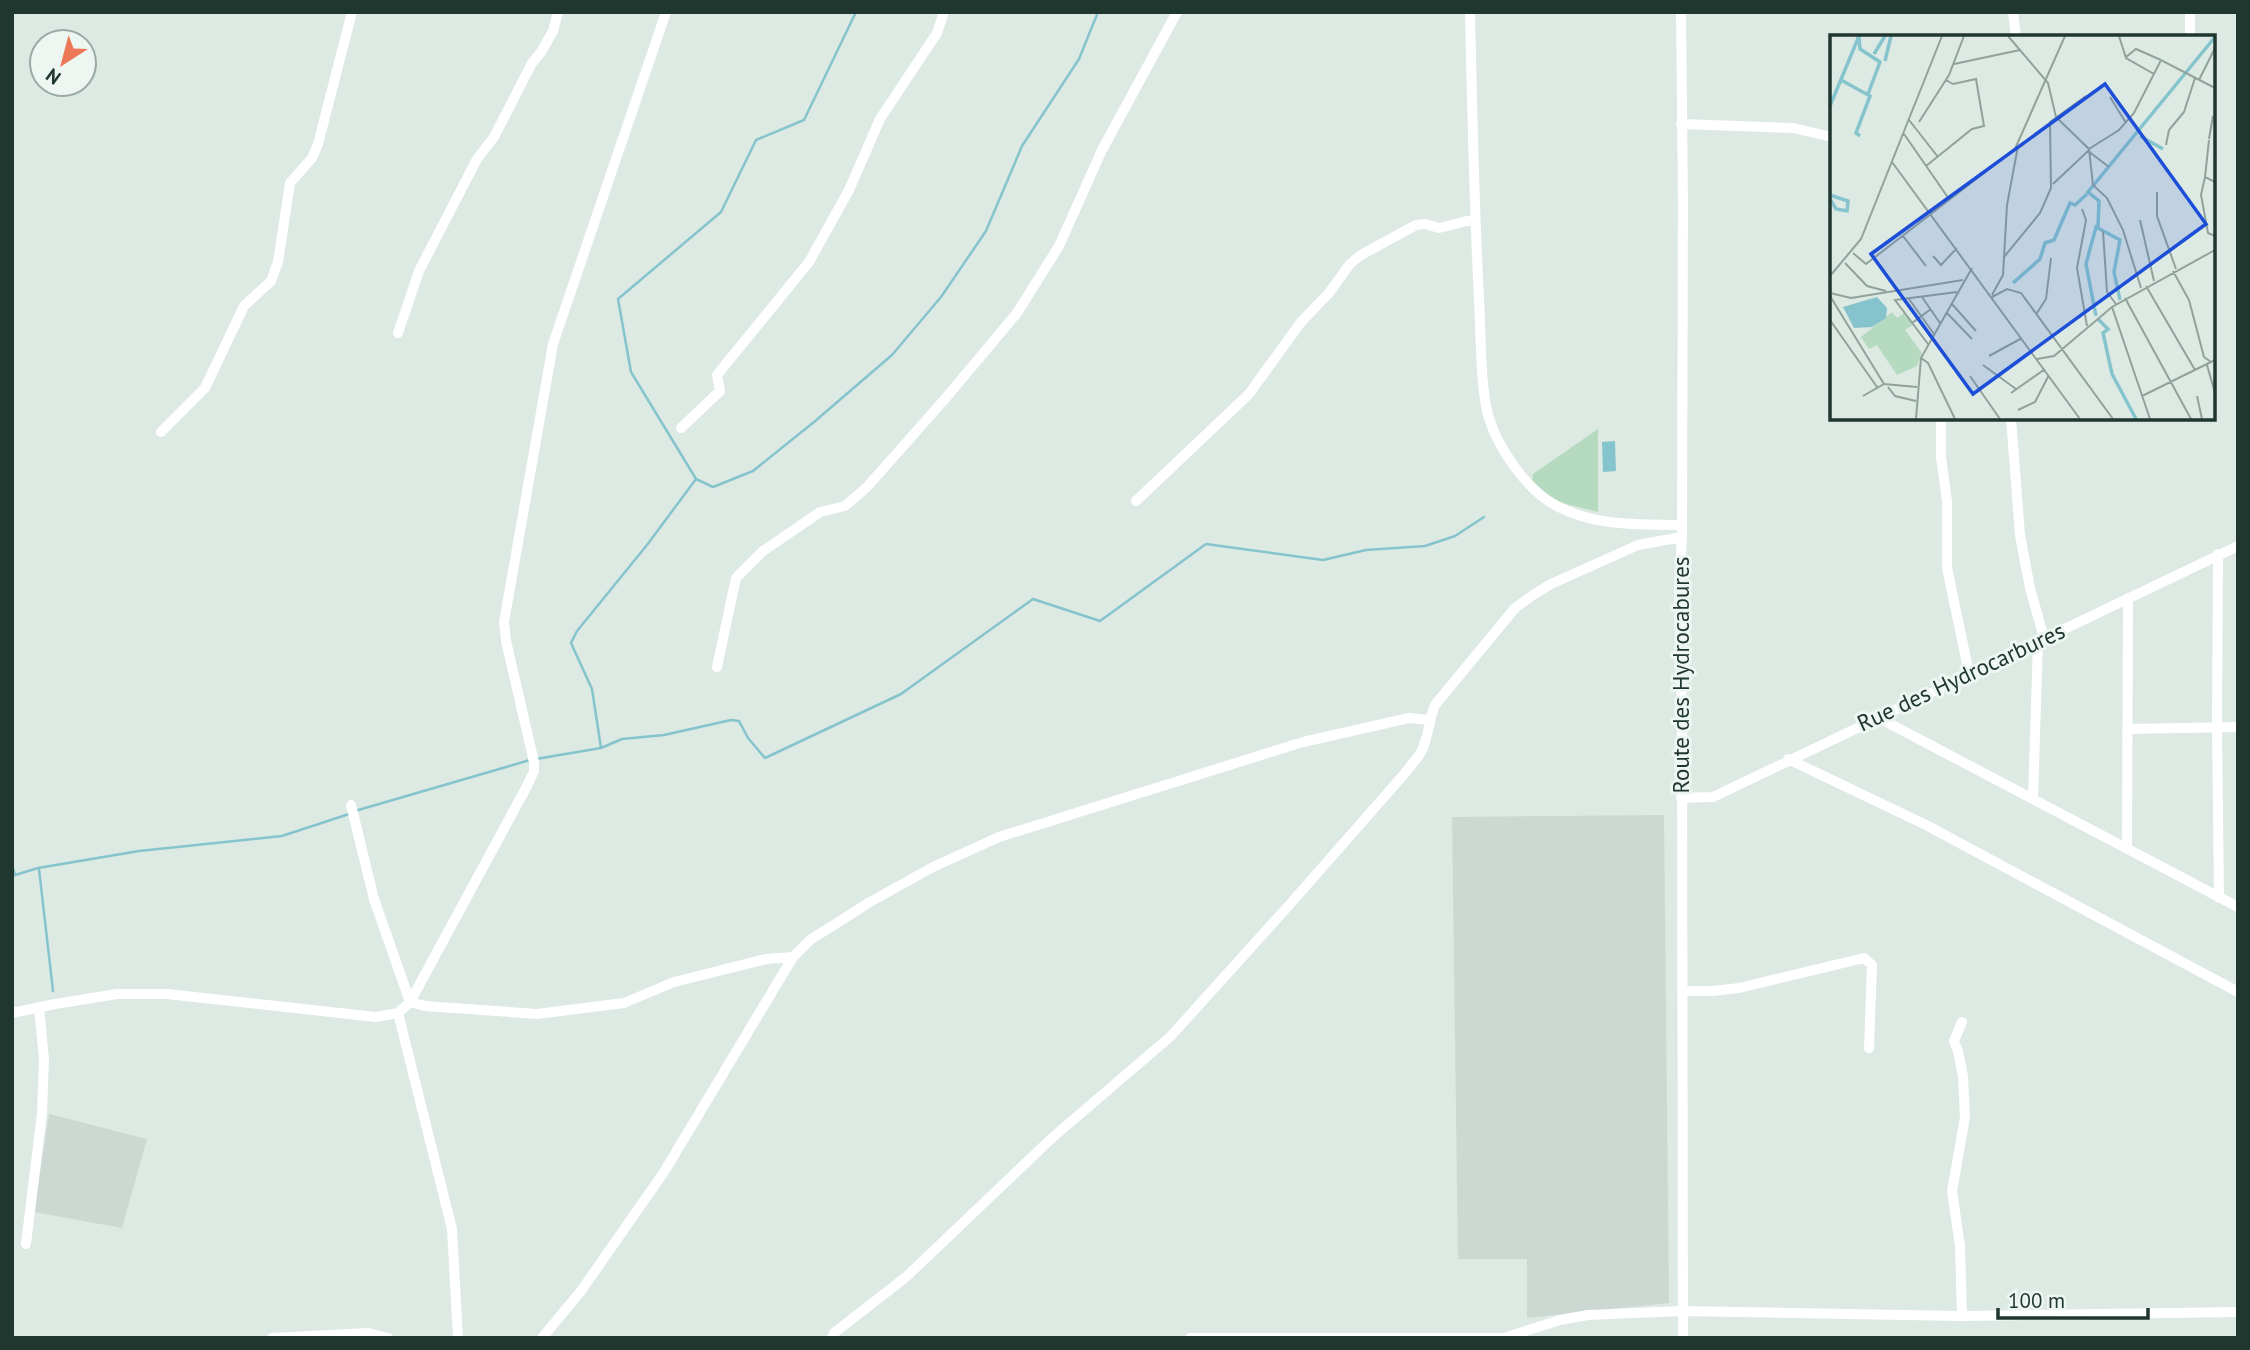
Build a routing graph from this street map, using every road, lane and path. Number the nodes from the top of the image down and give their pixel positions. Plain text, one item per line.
1 (352, 12) edge
2 (558, 12) edge
3 (666, 12) edge
4 (943, 12) edge
5 (1177, 12) edge
6 (1470, 12) edge
7 (1681, 12) edge
8 (2013, 12) edge
9 (2190, 12) edge
10 (2016, 35) edge
11 (2190, 35) edge
12 (1681, 124) junction
13 (1830, 137) edge
14 (1475, 219) junction
15 (398, 333) dead end
16 (1941, 420) edge
17 (2011, 420) edge
18 (681, 428) dead end
19 (161, 432) dead end
20 (1136, 501) dead end
21 (1682, 525) junction
22 (1682, 537) junction
23 (2238, 546) edge
24 (2218, 554) junction
25 (2128, 598) junction
26 (2041, 640) junction
27 (718, 667) dead end
28 (1969, 673) junction
29 (1877, 717) junction
30 (1429, 720) junction
31 (2217, 726) junction
32 (2238, 727) edge
33 (2127, 729) junction
34 (1788, 759) junction
35 (1681, 799) junction
36 (2033, 799) junction
37 (352, 810) dead end
38 (2127, 848) junction
39 (2220, 898) junction
40 (2238, 907) edge
41 (793, 957) junction
42 (1682, 991) junction
43 (2238, 992) edge
44 (410, 1002) junction
45 (39, 1007) junction
46 (12, 1013) edge
47 (398, 1013) junction
48 (1962, 1022) dead end
49 (1869, 1048) dead end
50 (26, 1244) dead end
51 (1682, 1311) junction
52 (2238, 1312) edge
53 (1962, 1316) junction
54 (272, 1338) edge
55 (388, 1338) edge
56 (458, 1338) edge
57 (542, 1338) edge
58 (832, 1338) edge
59 (1190, 1338) edge
60 (1502, 1338) edge
61 (1683, 1338) edge

1 - 19 street
2 - 15 street
3 - 44 street
4 - 18 street
5 - 27 street
6 - 14 street
7 - 12 street, Route des Hydrocabures
8 - 10 street
9 - 11 street
12 - 13 street
12 - 21 street, Route des Hydrocabures
14 - 20 street
14 - 21 street
16 - 28 street
17 - 26 street
21 - 22 street, Route des Hydrocabures
22 - 30 street
22 - 35 street, Route des Hydrocabures
23 - 24 street, Rue des Hydrocarbures
24 - 25 street, Rue des Hydrocarbures
24 - 31 street
25 - 26 street, Rue des Hydrocarbures
25 - 33 street
26 - 28 street, Rue des Hydrocarbures
26 - 36 street
28 - 29 street, Rue des Hydrocarbures
29 - 34 street, Rue des Hydrocarbures
29 - 36 street
30 - 41 street
30 - 58 street
31 - 32 street
31 - 33 street
31 - 39 street
33 - 38 street
34 - 35 street, Rue des Hydrocarbures
34 - 43 street
35 - 42 street, Route des Hydrocabures
36 - 38 street
37 - 44 street
38 - 39 street
39 - 40 street
41 - 44 street
41 - 57 street
42 - 49 street
42 - 51 street, Route des Hydrocabures
44 - 47 street
45 - 46 street
45 - 47 street
45 - 50 street
47 - 56 street
48 - 53 street
51 - 53 street
51 - 60 street
51 - 61 street, Route des Hydrocabures
52 - 53 street
54 - 55 street
59 - 60 street

